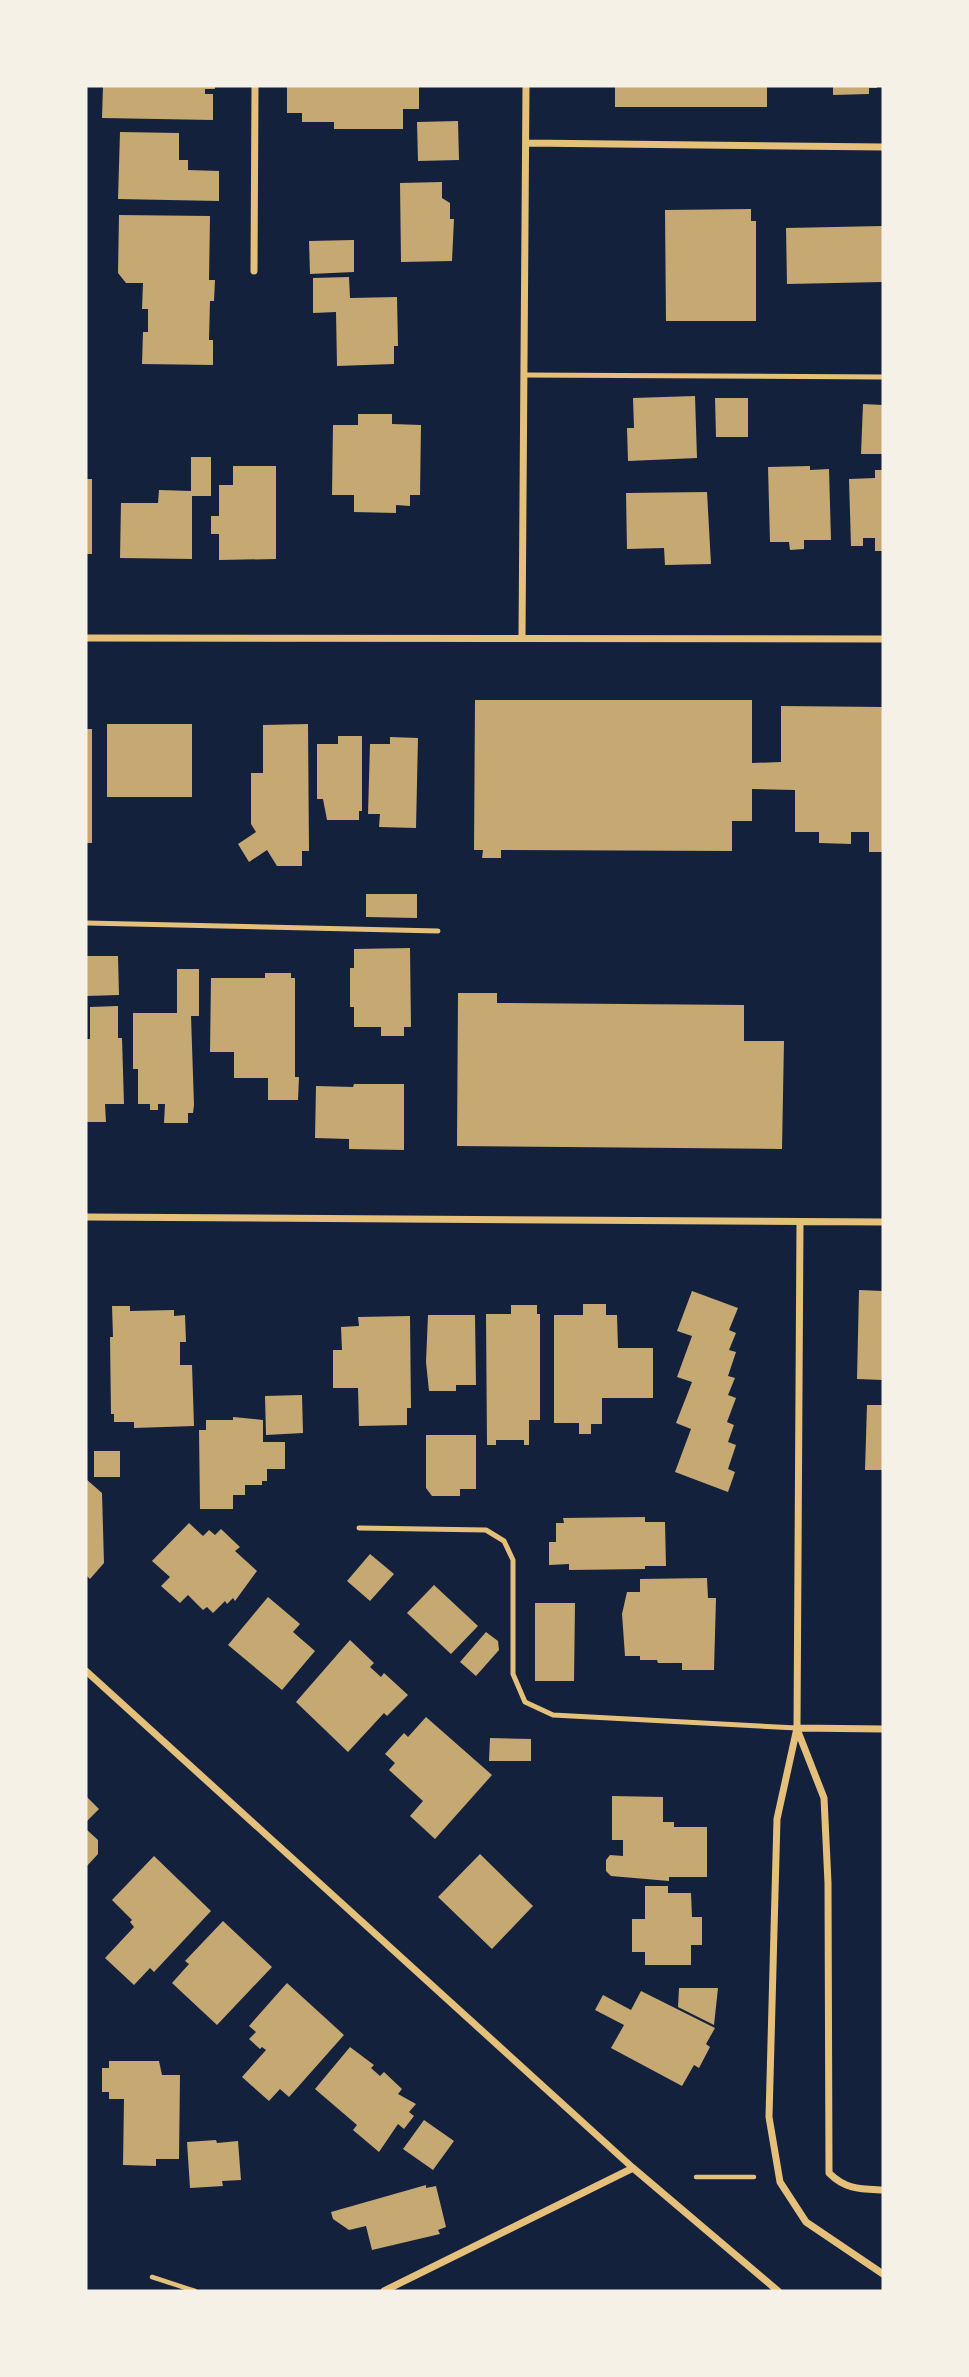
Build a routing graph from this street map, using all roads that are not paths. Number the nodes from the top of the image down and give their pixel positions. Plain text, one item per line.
1 (255, 86) edge
2 (526, 86) edge
3 (527, 143) junction
4 (883, 147) edge
5 (254, 271) dead end
6 (526, 375) junction
7 (883, 377) edge
8 (522, 637) junction
9 (86, 638) edge
10 (883, 639) edge
11 (86, 923) edge
12 (438, 931) dead end
13 (86, 1217) edge
14 (800, 1222) junction
15 (883, 1222) edge
16 (359, 1528) dead end
17 (86, 1671) edge
18 (797, 1728) junction
19 (883, 1729) edge
20 (633, 2168) junction
21 (883, 2190) edge
22 (883, 2274) edge
23 (384, 2291) edge
24 (778, 2291) edge

1 - 5 street
2 - 3 street
3 - 4 street
3 - 6 street
6 - 7 lane
6 - 8 street
8 - 9 street
8 - 10 street
11 - 12 lane
13 - 14 street
14 - 15 street
14 - 18 street
16 - 18 lane
17 - 20 street
18 - 19 street
18 - 21 street
18 - 22 street
20 - 23 street
20 - 24 street

